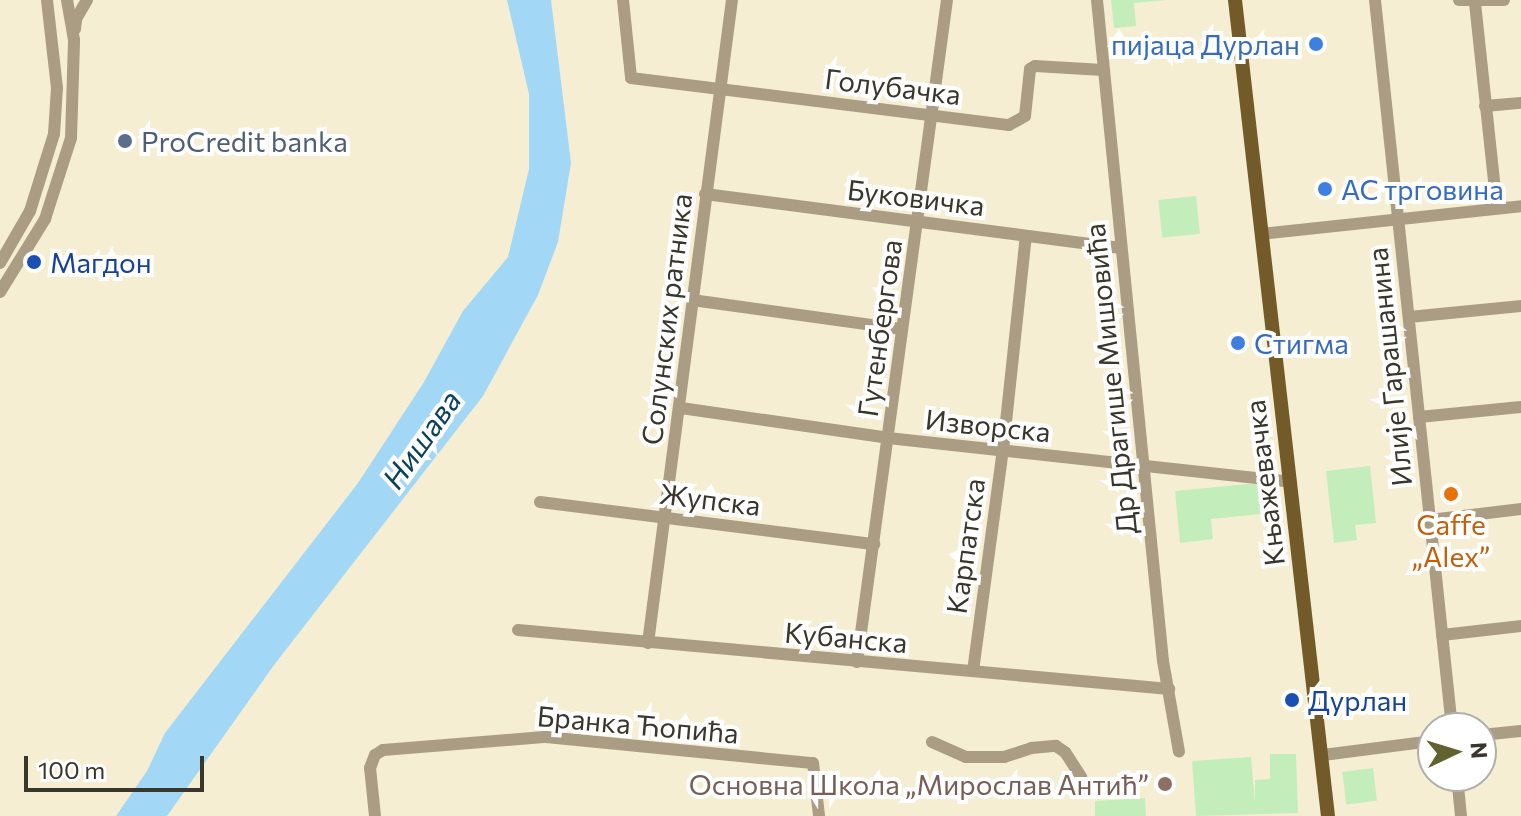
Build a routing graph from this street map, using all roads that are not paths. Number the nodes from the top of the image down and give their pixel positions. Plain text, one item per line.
1 (67, 0) edge
2 (87, 0) edge
3 (623, 0) edge
4 (732, 0) edge
5 (947, 0) edge
6 (1097, 0) edge
7 (1235, 0) edge
8 (1375, 0) edge
9 (1459, 0) edge
10 (1504, 0) edge
11 (51, 1) edge
12 (1475, 3) junction
13 (74, 40) junction
14 (1103, 70) junction
15 (719, 89) junction
16 (1521, 103) edge
17 (1485, 106) junction
18 (931, 115) junction
19 (705, 194) junction
20 (1521, 206) edge
21 (1497, 208) junction
22 (1397, 220) junction
23 (918, 221) junction
24 (1261, 234) junction
25 (1026, 236) junction
26 (1121, 248) junction
27 (0, 263) edge
28 (0, 292) edge
29 (692, 300) junction
30 (1521, 306) edge
31 (1409, 317) junction
32 (902, 329) junction
33 (1521, 407) edge
34 (681, 408) junction
35 (1419, 417) junction
36 (888, 438) junction
37 (1003, 450) junction
38 (1143, 467) junction
39 (1291, 482) junction
40 (540, 502) dead end
41 (1521, 509) edge
42 (665, 517) junction
43 (1430, 520) junction
44 (874, 544) junction
45 (1521, 626) edge
46 (518, 630) dead end
47 (1442, 635) junction
48 (648, 643) junction
49 (857, 662) junction
50 (973, 671) junction
51 (1169, 689) junction
52 (1450, 712) edge
53 (1521, 731) edge
54 (1497, 733) edge
55 (932, 742) dead end
56 (1417, 743) edge
57 (1179, 752) dead end
58 (1323, 755) junction
59 (1081, 777) dead end
60 (1459, 792) edge
61 (375, 816) edge
62 (819, 816) edge
63 (1328, 816) edge
64 (1461, 816) edge

1 - 13 street
2 - 13 street
3 - 15 street, Голубачка
4 - 15 street, Солунских ратника
5 - 18 street, Гутенбергова
6 - 14 street, Др Драгише Мишовића
7 - 24 main road, Књажевачка
8 - 22 street, Илије Гарашанина
9 - 12 street
10 - 12 street
11 - 27 street
12 - 17 street
13 - 28 street
14 - 18 street, Голубачка
14 - 26 street, Др Драгише Мишовића
15 - 18 street, Голубачка
15 - 19 street, Солунских ратника
16 - 17 street
17 - 21 street
18 - 23 street, Гутенбергова
19 - 23 street, Буковичка
19 - 29 street, Солунских ратника
20 - 21 street
21 - 22 street
22 - 24 street
22 - 31 street, Илије Гарашанина
23 - 25 street, Буковичка
23 - 32 street, Гутенбергова
24 - 39 main road, Књажевачка
25 - 26 street, Буковичка
25 - 37 street, Карпатска
26 - 38 street, Др Драгише Мишовића
29 - 32 street
29 - 34 street, Солунских ратника
30 - 31 street
31 - 35 street, Илије Гарашанина
32 - 36 street, Гутенбергова
33 - 35 street
34 - 36 street, Изворска
34 - 42 street, Солунских ратника
35 - 43 street, Илије Гарашанина
36 - 37 street, Изворска
36 - 44 street, Гутенбергова
37 - 38 street, Изворска
37 - 50 street, Карпатска
38 - 39 street, Изворска
38 - 51 street, Др Драгише Мишовића
39 - 58 main road, Књажевачка
40 - 42 street, Жупска
41 - 43 street
42 - 44 street, Жупска
42 - 48 street, Солунских ратника
43 - 47 street, Илије Гарашанина
44 - 49 street, Гутенбергова
45 - 47 street
46 - 48 street, Кубанска
47 - 52 street, Илије Гарашанина
48 - 49 street, Кубанска
49 - 50 street, Кубанска
50 - 51 street, Кубанска
51 - 57 street, Др Драгише Мишовића
53 - 54 street
55 - 59 street
56 - 58 street
58 - 63 main road, Књажевачка
60 - 64 street
61 - 62 street, Бранка Ћопића

